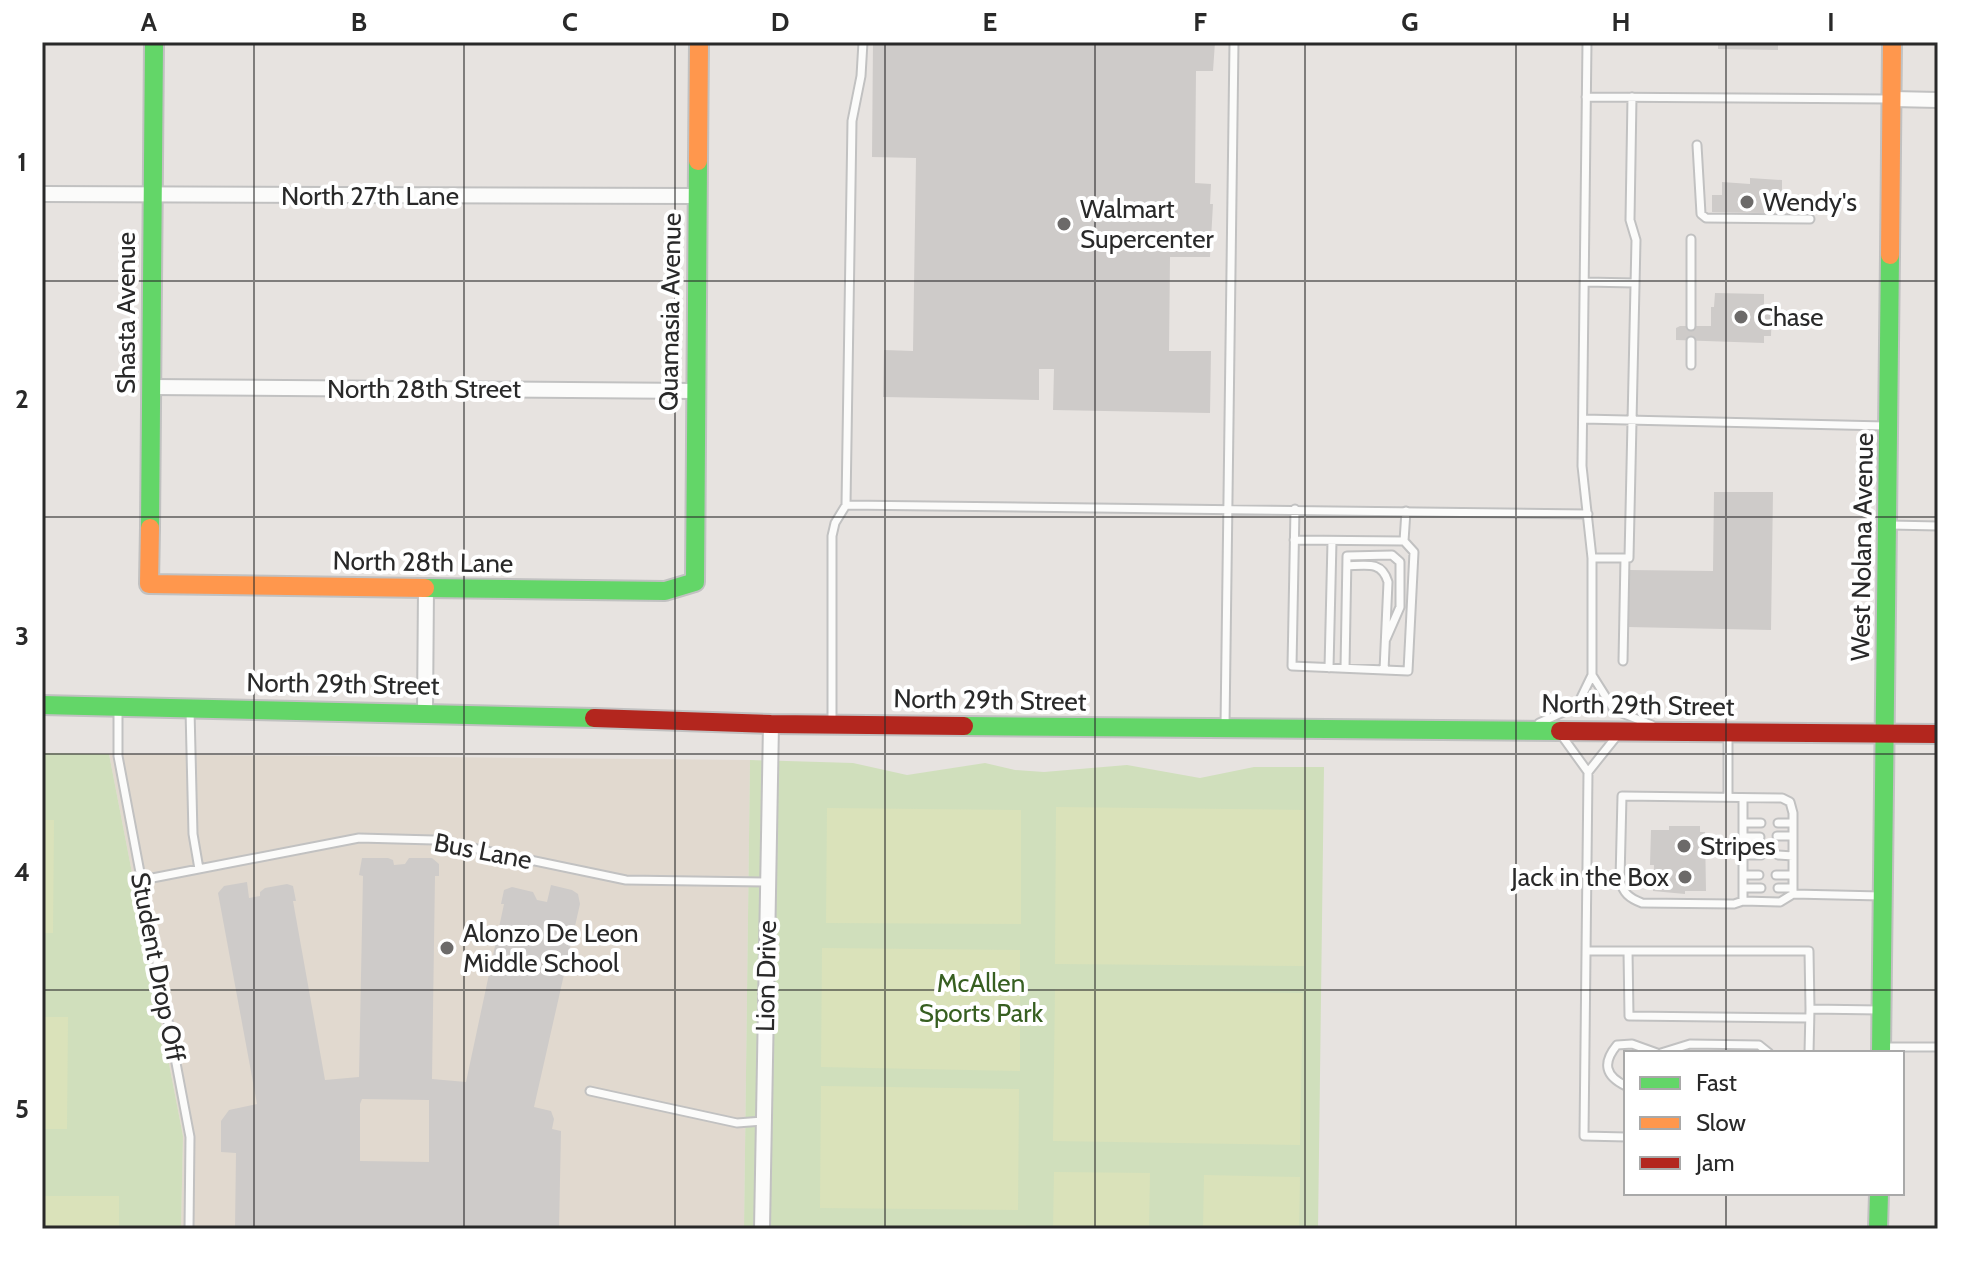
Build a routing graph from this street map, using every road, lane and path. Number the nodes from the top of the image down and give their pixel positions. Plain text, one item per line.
1 (154, 42) edge
2 (699, 42) edge
3 (863, 42) edge
4 (1234, 42) edge
5 (1587, 42) edge
6 (1892, 42) edge
7 (1586, 97) junction
8 (1632, 97) junction
9 (1893, 99) junction
10 (1938, 100) edge
11 (1697, 145) dead end
12 (42, 194) edge
13 (152, 195) junction
14 (697, 196) junction
15 (1810, 219) dead end
16 (1691, 239) dead end
17 (1585, 282) junction
18 (1635, 283) junction
19 (1691, 326) dead end
20 (1691, 341) dead end
21 (1691, 365) dead end
22 (152, 387) junction
23 (695, 391) junction
24 (1583, 419) junction
25 (1633, 421) junction
26 (1889, 426) junction
27 (846, 505) junction
28 (1228, 508) junction
29 (1295, 509) junction
30 (1406, 511) junction
31 (1588, 514) junction
32 (1888, 525) junction
33 (1938, 526) edge
34 (1294, 540) junction
35 (1332, 541) junction
36 (1404, 541) junction
37 (1592, 558) junction
38 (1625, 558) junction
39 (1347, 566) junction
40 (695, 582) joint
41 (149, 584) joint
42 (426, 588) junction
43 (1386, 639) junction
44 (1623, 661) dead end
45 (1329, 668) junction
46 (1345, 668) junction
47 (1384, 670) junction
48 (1592, 675) junction
49 (42, 705) edge
50 (118, 706) junction
51 (190, 707) junction
52 (425, 712) junction
53 (771, 724) junction
54 (832, 724) junction
55 (1225, 728) junction
56 (1524, 730) junction
57 (1558, 731) junction
58 (1621, 731) junction
59 (1669, 732) junction
60 (1728, 732) junction
61 (1885, 734) junction
62 (1938, 734) edge
63 (1588, 772) junction
64 (1728, 797) junction
65 (1743, 798) junction
66 (1743, 823) junction
67 (1761, 823) dead end
68 (1778, 823) dead end
69 (1793, 823) junction
70 (1777, 836) dead end
71 (1793, 836) junction
72 (1743, 837) junction
73 (1760, 837) dead end
74 (1743, 855) junction
75 (1761, 855) dead end
76 (1778, 855) dead end
77 (1793, 856) junction
78 (199, 869) junction
79 (1743, 875) junction
80 (1759, 875) dead end
81 (1776, 875) dead end
82 (1793, 875) junction
83 (142, 880) junction
84 (768, 882) junction
85 (1743, 888) junction
86 (1761, 888) dead end
87 (1778, 888) dead end
88 (1793, 891) junction
89 (1883, 896) junction
90 (1743, 901) junction
91 (1586, 951) junction
92 (1628, 951) junction
93 (1881, 1010) junction
94 (1810, 1014) junction
95 (1938, 1047) edge
96 (1881, 1050) edge
97 (1653, 1051) edge
98 (1666, 1051) edge
99 (1766, 1051) edge
100 (1809, 1051) edge
101 (1624, 1085) edge
102 (590, 1091) dead end
103 (763, 1121) junction
104 (1624, 1137) edge
105 (1879, 1195) edge
106 (189, 1229) edge
107 (762, 1229) edge
108 (1878, 1229) edge

1 - 13 street, Shasta Avenue
2 - 14 street, Quamasia Avenue
3 - 27 lane
4 - 28 lane
5 - 7 lane
6 - 9 street, West Nolana Avenue
7 - 8 lane
7 - 17 lane
8 - 9 lane
8 - 18 lane
9 - 10 street
9 - 26 street, West Nolana Avenue
11 - 15 lane
12 - 13 street, North 27th Lane
13 - 14 street, North 27th Lane
13 - 22 street, Shasta Avenue
14 - 23 street, Quamasia Avenue
16 - 19 lane
17 - 18 lane
17 - 24 lane
18 - 25 lane
20 - 21 lane
22 - 23 street, North 28th Street
22 - 41 street, Shasta Avenue
23 - 40 street, Quamasia Avenue
24 - 25 lane
24 - 31 lane
25 - 26 lane
25 - 38 lane
26 - 32 street, West Nolana Avenue
27 - 28 lane
27 - 54 lane
28 - 29 lane
28 - 55 lane
29 - 30 lane
29 - 34 lane
30 - 31 lane
30 - 36 lane
31 - 37 lane
32 - 33 lane
32 - 61 street, West Nolana Avenue
34 - 35 lane
34 - 45 lane
35 - 36 lane
35 - 45 lane
36 - 47 lane
37 - 38 lane
37 - 48 lane
38 - 44 lane
39 - 43 lane
39 - 43 lane
39 - 46 lane
40 - 42 street, North 28th Lane
41 - 42 street, North 28th Lane
42 - 52 street
43 - 47 lane
45 - 46 lane
46 - 47 lane
48 - 56 lane
48 - 59 lane
49 - 50 street, North 29th Street
50 - 51 street, North 29th Street
50 - 83 lane, Student Drop Off
51 - 52 street, North 29th Street
51 - 78 lane
52 - 53 street, North 29th Street
53 - 54 street, North 29th Street
53 - 84 street, Lion Drive
54 - 55 street, North 29th Street
55 - 56 street, North 29th Street
56 - 57 street, North 29th Street
57 - 58 street, North 29th Street
57 - 63 lane
58 - 59 street, North 29th Street
58 - 63 lane
59 - 60 street, North 29th Street
60 - 61 street, North 29th Street
60 - 64 lane
61 - 62 street, North 29th Street
61 - 89 street, West Nolana Avenue
63 - 91 lane
64 - 65 lane
64 - 90 lane
65 - 66 lane
65 - 69 lane
66 - 67 lane
66 - 72 lane
68 - 69 lane
69 - 71 lane
70 - 71 lane
71 - 77 lane
72 - 73 lane
72 - 74 lane
74 - 75 lane
74 - 79 lane
76 - 77 lane
77 - 82 lane
78 - 83 lane, Bus Lane
78 - 84 lane, Bus Lane
79 - 80 lane
79 - 85 lane
81 - 82 lane
82 - 88 lane
83 - 106 lane, Student Drop Off
84 - 103 street, Lion Drive
85 - 86 lane
85 - 90 lane
87 - 88 lane
88 - 89 lane
88 - 90 lane
89 - 93 street, West Nolana Avenue
91 - 92 lane
91 - 104 lane
92 - 94 lane
92 - 94 lane
93 - 94 lane
93 - 96 street, West Nolana Avenue
94 - 100 lane
95 - 96 lane
97 - 101 lane
98 - 99 lane
102 - 103 lane
103 - 107 street, Lion Drive
105 - 108 street

